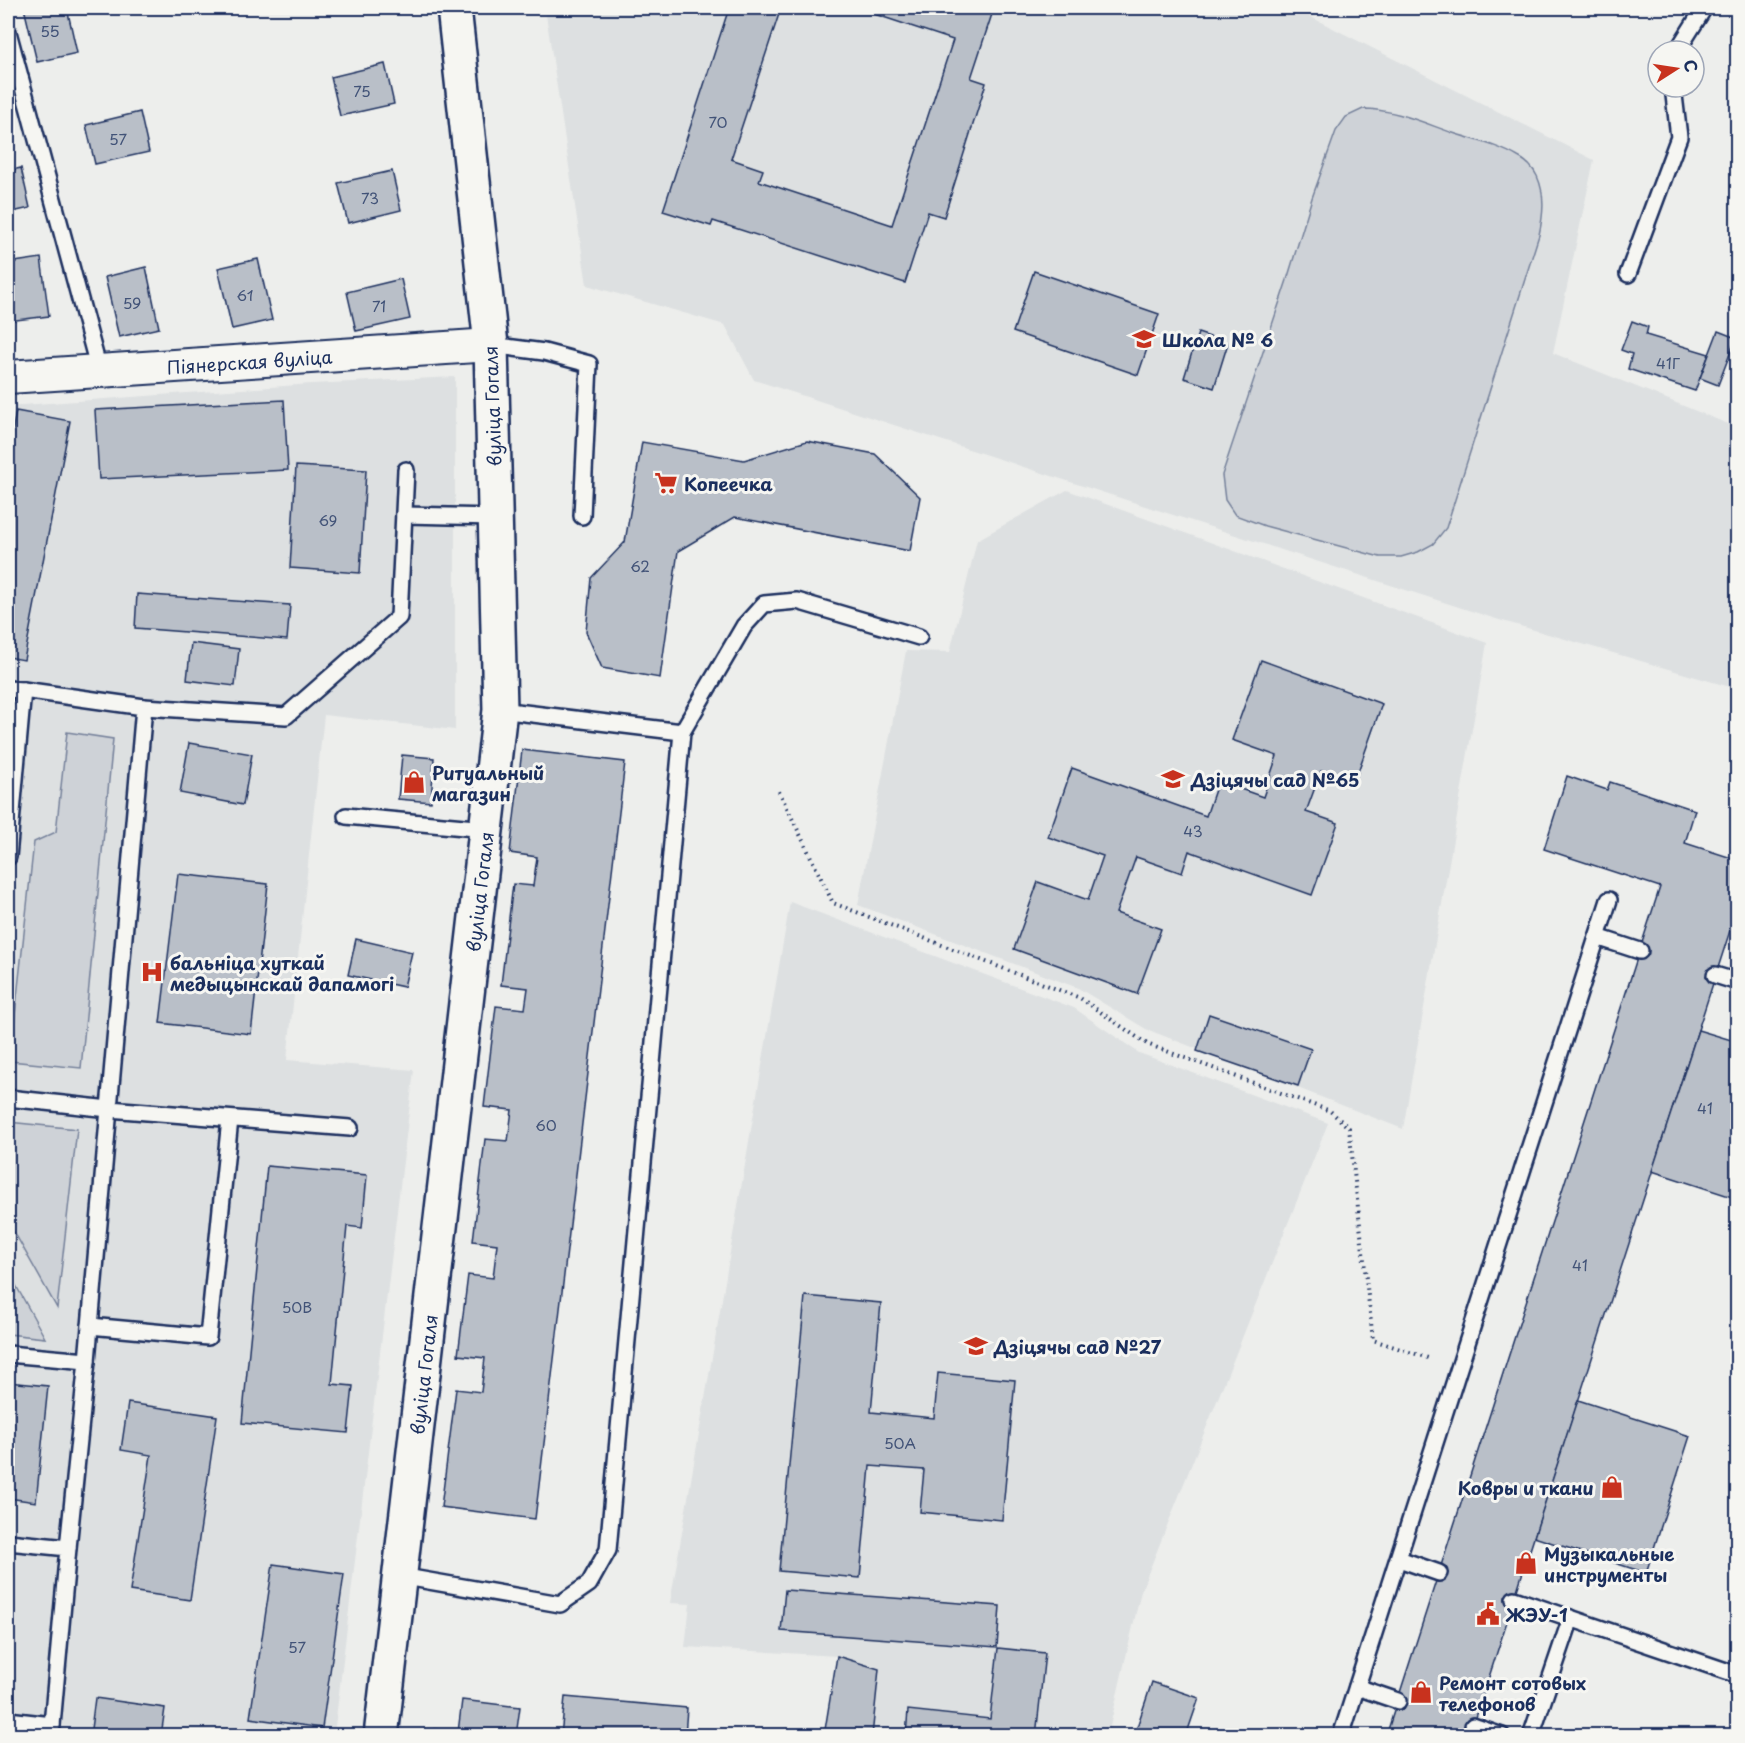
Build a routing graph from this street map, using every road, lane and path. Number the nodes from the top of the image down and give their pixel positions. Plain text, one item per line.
1 (454, 8) edge
2 (1704, 8) edge
3 (8, 32) edge
4 (1685, 39) edge
5 (1674, 99) edge
6 (1628, 274) dead end
7 (491, 345) junction
8 (99, 370) junction
9 (8, 377) edge
10 (406, 470) dead end
11 (404, 515) junction
12 (582, 516) dead end
13 (495, 517) junction
14 (919, 637) dead end
15 (15, 690) edge
16 (144, 707) junction
17 (500, 710) junction
18 (682, 732) junction
19 (779, 791) dead end
20 (346, 816) dead end
21 (486, 829) junction
22 (8, 857) edge
23 (1609, 900) dead end
24 (1597, 937) junction
25 (1640, 951) dead end
26 (1715, 975) dead end
27 (1737, 982) edge
28 (8, 1098) edge
29 (109, 1109) junction
30 (230, 1119) junction
31 (350, 1128) dead end
32 (90, 1326) junction
33 (8, 1354) edge
34 (1431, 1359) dead end
35 (87, 1361) junction
36 (8, 1542) edge
37 (68, 1548) junction
38 (1399, 1559) junction
39 (1439, 1573) dead end
40 (400, 1576) junction
41 (1514, 1599) dead end
42 (1571, 1618) junction
43 (1737, 1675) edge
44 (1358, 1687) junction
45 (1398, 1701) dead end
46 (8, 1720) edge
47 (1473, 1726) dead end
48 (52, 1730) edge
49 (381, 1736) edge
50 (1341, 1736) edge
51 (1502, 1736) edge
52 (1531, 1736) edge

1 - 7 main road, вуліца Гогаля
2 - 4 lane
3 - 8 lane
5 - 6 lane
7 - 8 street, Піянерская вуліца
7 - 12 lane
7 - 13 main road, вуліца Гогаля
8 - 9 street, Піянерская вуліца
10 - 11 lane
11 - 13 lane
11 - 16 lane
13 - 17 main road, вуліца Гогаля
14 - 18 lane
15 - 16 lane
15 - 22 lane
16 - 29 lane
17 - 18 lane
17 - 21 main road, вуліца Гогаля
18 - 40 lane
19 - 34 path
20 - 21 lane
21 - 40 main road, вуліца Гогаля
23 - 24 lane
24 - 25 lane
24 - 38 lane
26 - 27 lane
28 - 29 lane
29 - 30 lane
29 - 32 lane
30 - 31 lane
30 - 32 lane
32 - 35 lane
33 - 35 lane
35 - 37 lane
36 - 37 lane
37 - 48 lane
38 - 39 lane
38 - 44 lane
40 - 49 main road, вуліца Гогаля
41 - 42 lane
42 - 43 lane
42 - 52 lane
44 - 45 lane
44 - 50 lane
46 - 48 lane
47 - 51 lane

